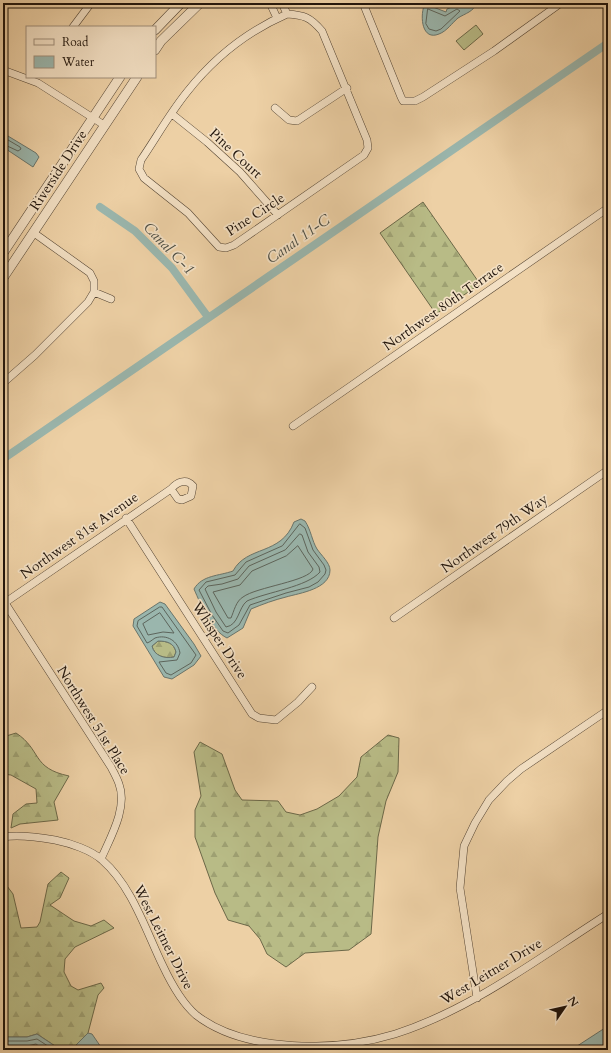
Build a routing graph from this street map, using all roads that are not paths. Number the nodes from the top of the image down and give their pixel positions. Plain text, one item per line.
1 (91, 3) edge
2 (181, 3) edge
3 (200, 3) edge
4 (270, 3) edge
5 (282, 3) edge
6 (363, 3) edge
7 (561, 3) edge
8 (287, 14) junction
9 (277, 18) junction
10 (74, 26) edge
11 (156, 29) edge
12 (156, 48) edge
13 (3, 70) edge
14 (26, 76) edge
15 (119, 78) edge
16 (136, 78) edge
17 (40, 80) edge
18 (347, 88) junction
19 (275, 108) dead end
20 (172, 114) junction
21 (92, 117) junction
22 (104, 124) junction
23 (608, 208) edge
24 (278, 215) junction
25 (34, 233) junction
26 (3, 253) edge
27 (3, 278) edge
28 (94, 292) junction
29 (111, 299) dead end
30 (3, 383) edge
31 (293, 426) dead end
32 (608, 470) edge
33 (171, 489) dead end
34 (126, 518) junction
35 (4, 603) edge
36 (394, 618) dead end
37 (312, 687) dead end
38 (608, 710) edge
39 (3, 837) edge
40 (101, 859) junction
41 (608, 914) edge
42 (477, 998) junction

1 - 10 street
2 - 11 street
3 - 12 street
4 - 9 street
5 - 8 street
6 - 7 street
8 - 9 street, Pine Circle
8 - 18 street, Pine Circle
9 - 20 street, Pine Circle
13 - 14 street
15 - 21 street, Riverside Drive
16 - 22 street, Riverside Drive
17 - 21 street
18 - 19 street
18 - 24 street, Pine Circle
20 - 24 street, Pine Court
20 - 24 street, Pine Circle
21 - 22 street
21 - 26 street, Riverside Drive
22 - 25 street, Riverside Drive
23 - 31 street, Northwest 80th Terrace
25 - 27 street, Riverside Drive
25 - 28 street
28 - 29 street
28 - 30 street
32 - 36 street, Northwest 79th Way
33 - 34 street, Northwest 81st Avenue
34 - 35 street, Northwest 81st Avenue
34 - 37 street, Whisper Drive
35 - 40 street, Northwest 51st Place
38 - 42 street
39 - 40 street, West Leitner Drive
40 - 42 street, West Leitner Drive
41 - 42 street, West Leitner Drive

